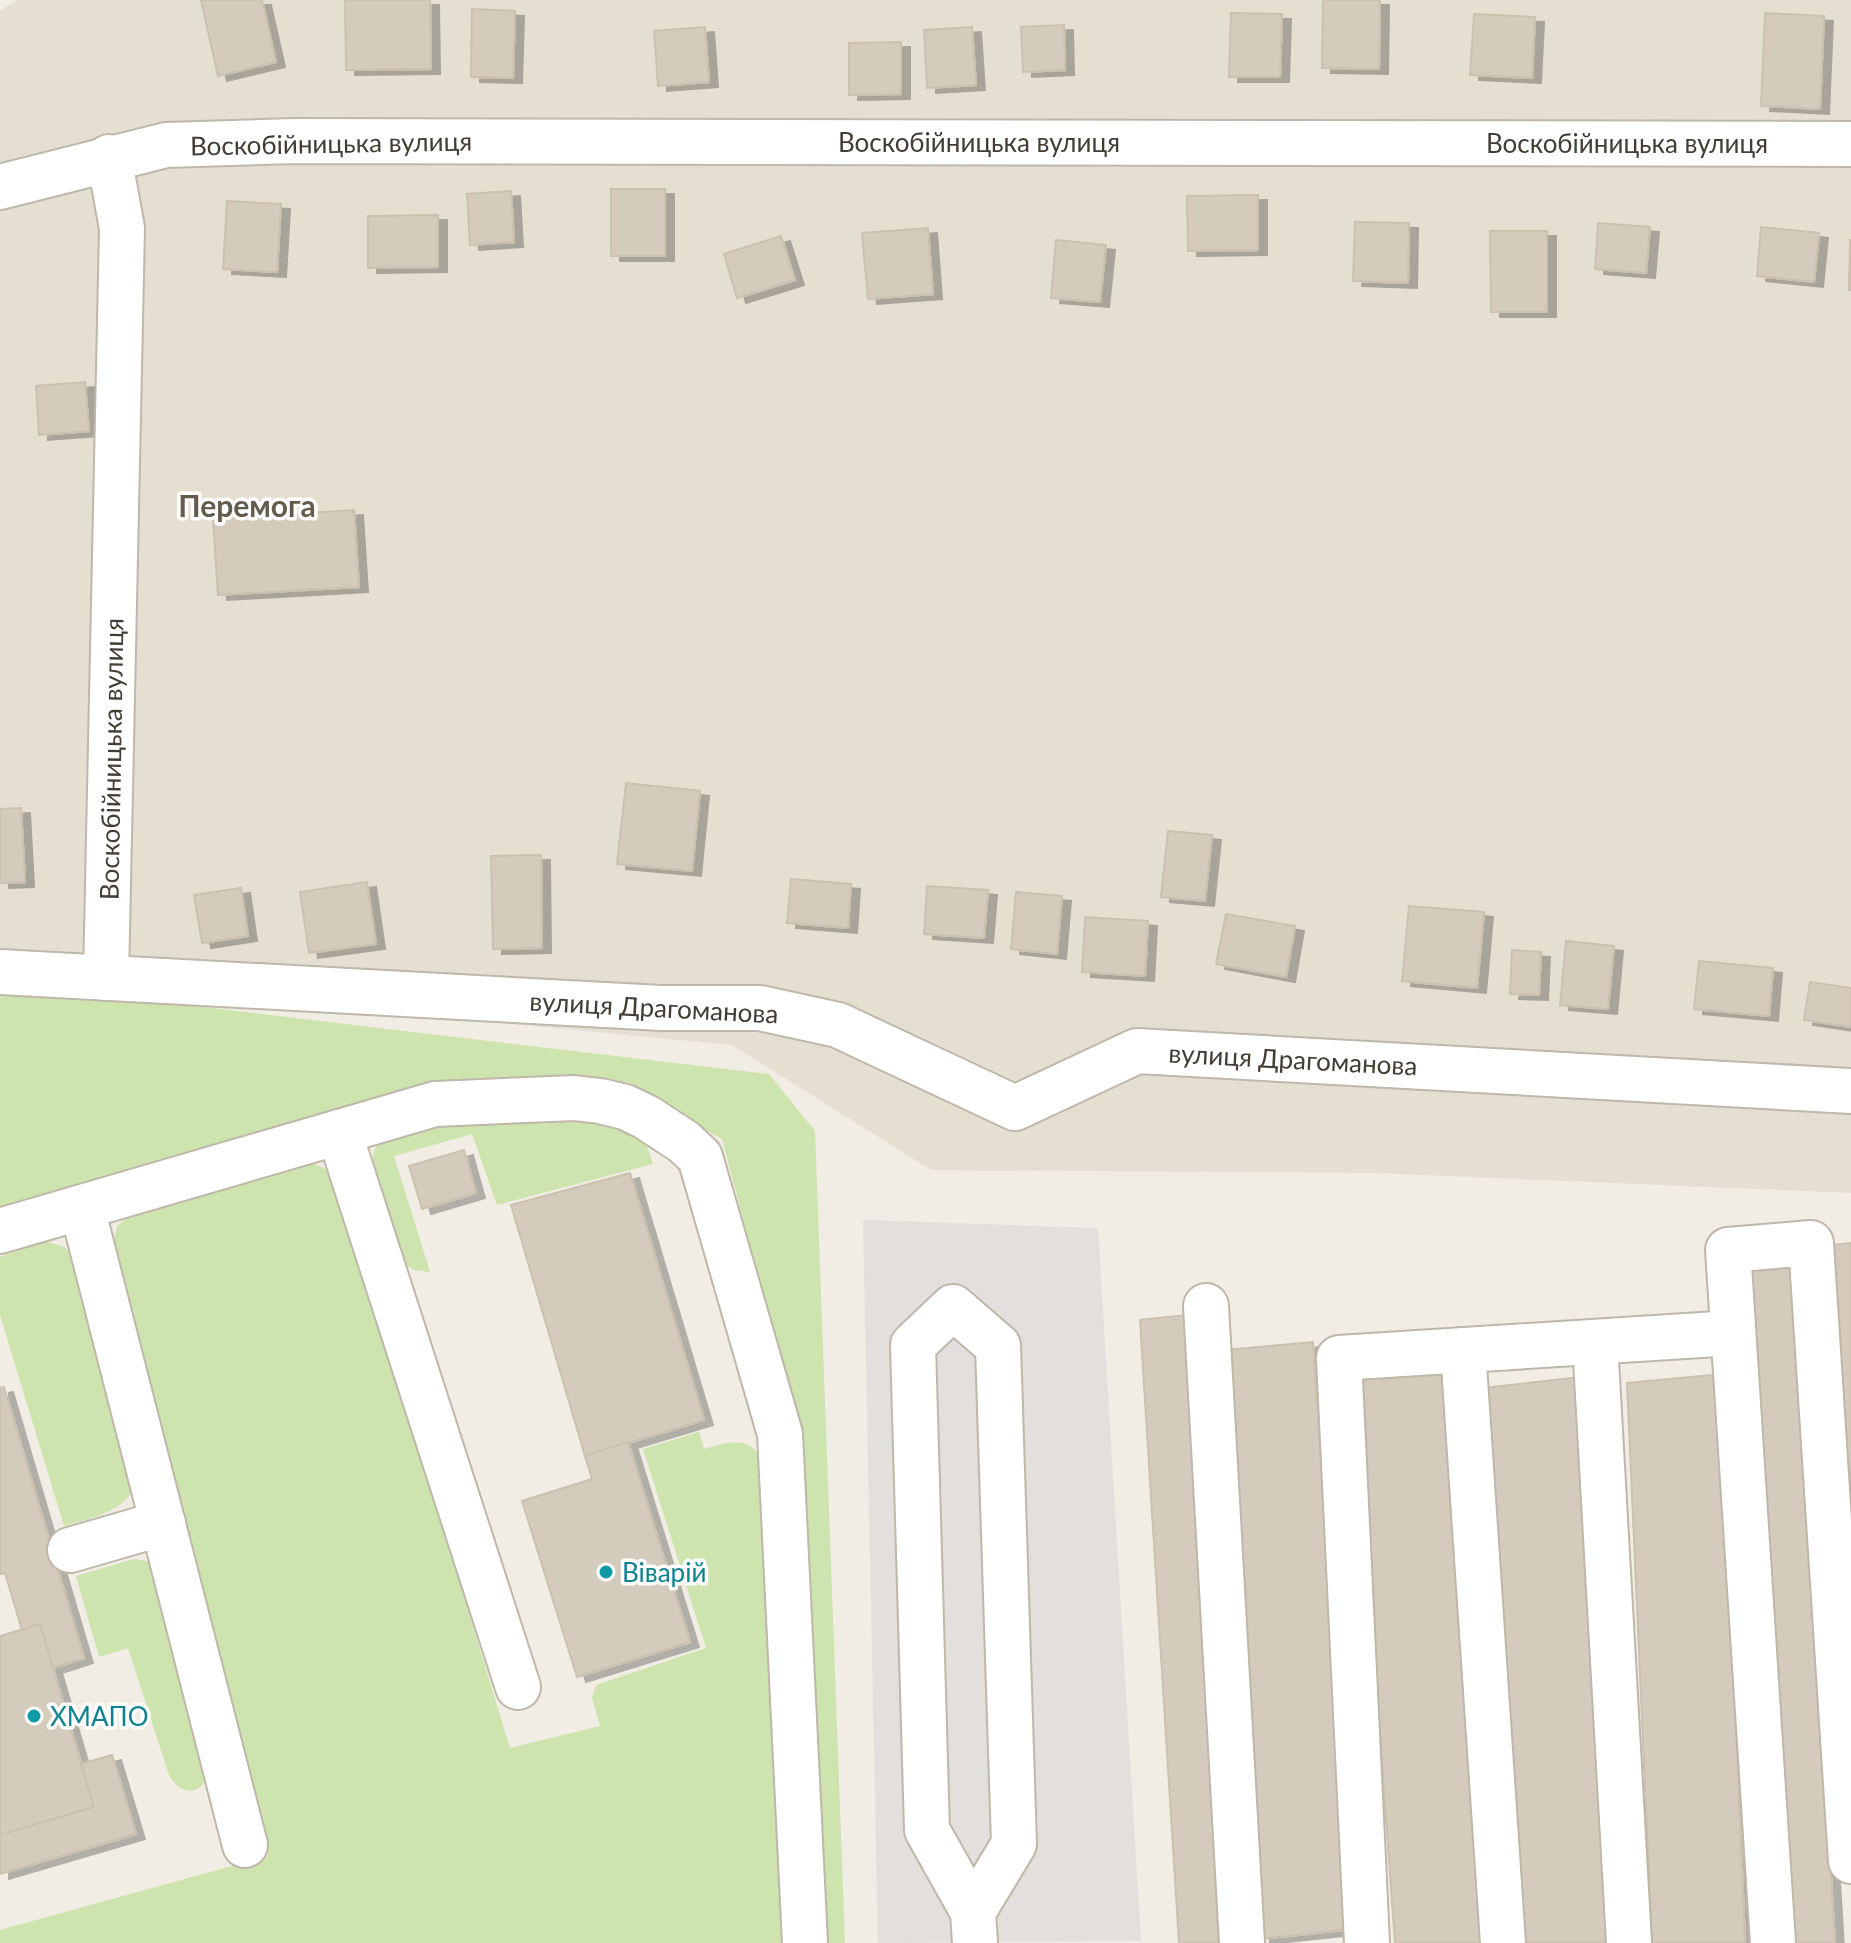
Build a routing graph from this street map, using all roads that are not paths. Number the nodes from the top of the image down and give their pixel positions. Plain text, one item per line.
1 (1851, 144) edge
2 (109, 157) junction
3 (0, 187) edge
4 (0, 972) edge
5 (106, 978) junction
6 (1851, 1091) edge
7 (339, 1132) junction
8 (82, 1208) junction
9 (0, 1231) edge
10 (1206, 1306) dead end
11 (1733, 1333) junction
12 (1595, 1342) junction
13 (1463, 1350) junction
14 (163, 1523) junction
15 (70, 1550) dead end
16 (518, 1687) dead end
17 (245, 1845) dead end
18 (1851, 1861) edge
19 (974, 1928) edge
20 (805, 1943) edge
21 (1242, 1943) edge
22 (1367, 1943) edge
23 (1503, 1943) edge
24 (1629, 1943) edge
25 (1773, 1943) edge

1 - 2 street, Воскобійницька вулиця
2 - 3 street, Воскобійницька вулиця
2 - 5 street, Воскобійницька вулиця
4 - 5 street, вулиця Драгоманова
5 - 6 street, вулиця Драгоманова
7 - 8 street
7 - 16 street
7 - 20 street
8 - 9 street
8 - 14 street
10 - 21 street
11 - 12 street
11 - 18 street
11 - 25 street
12 - 13 street
12 - 24 street
13 - 22 street
13 - 23 street
14 - 15 street
14 - 17 street
19 - 19 street

